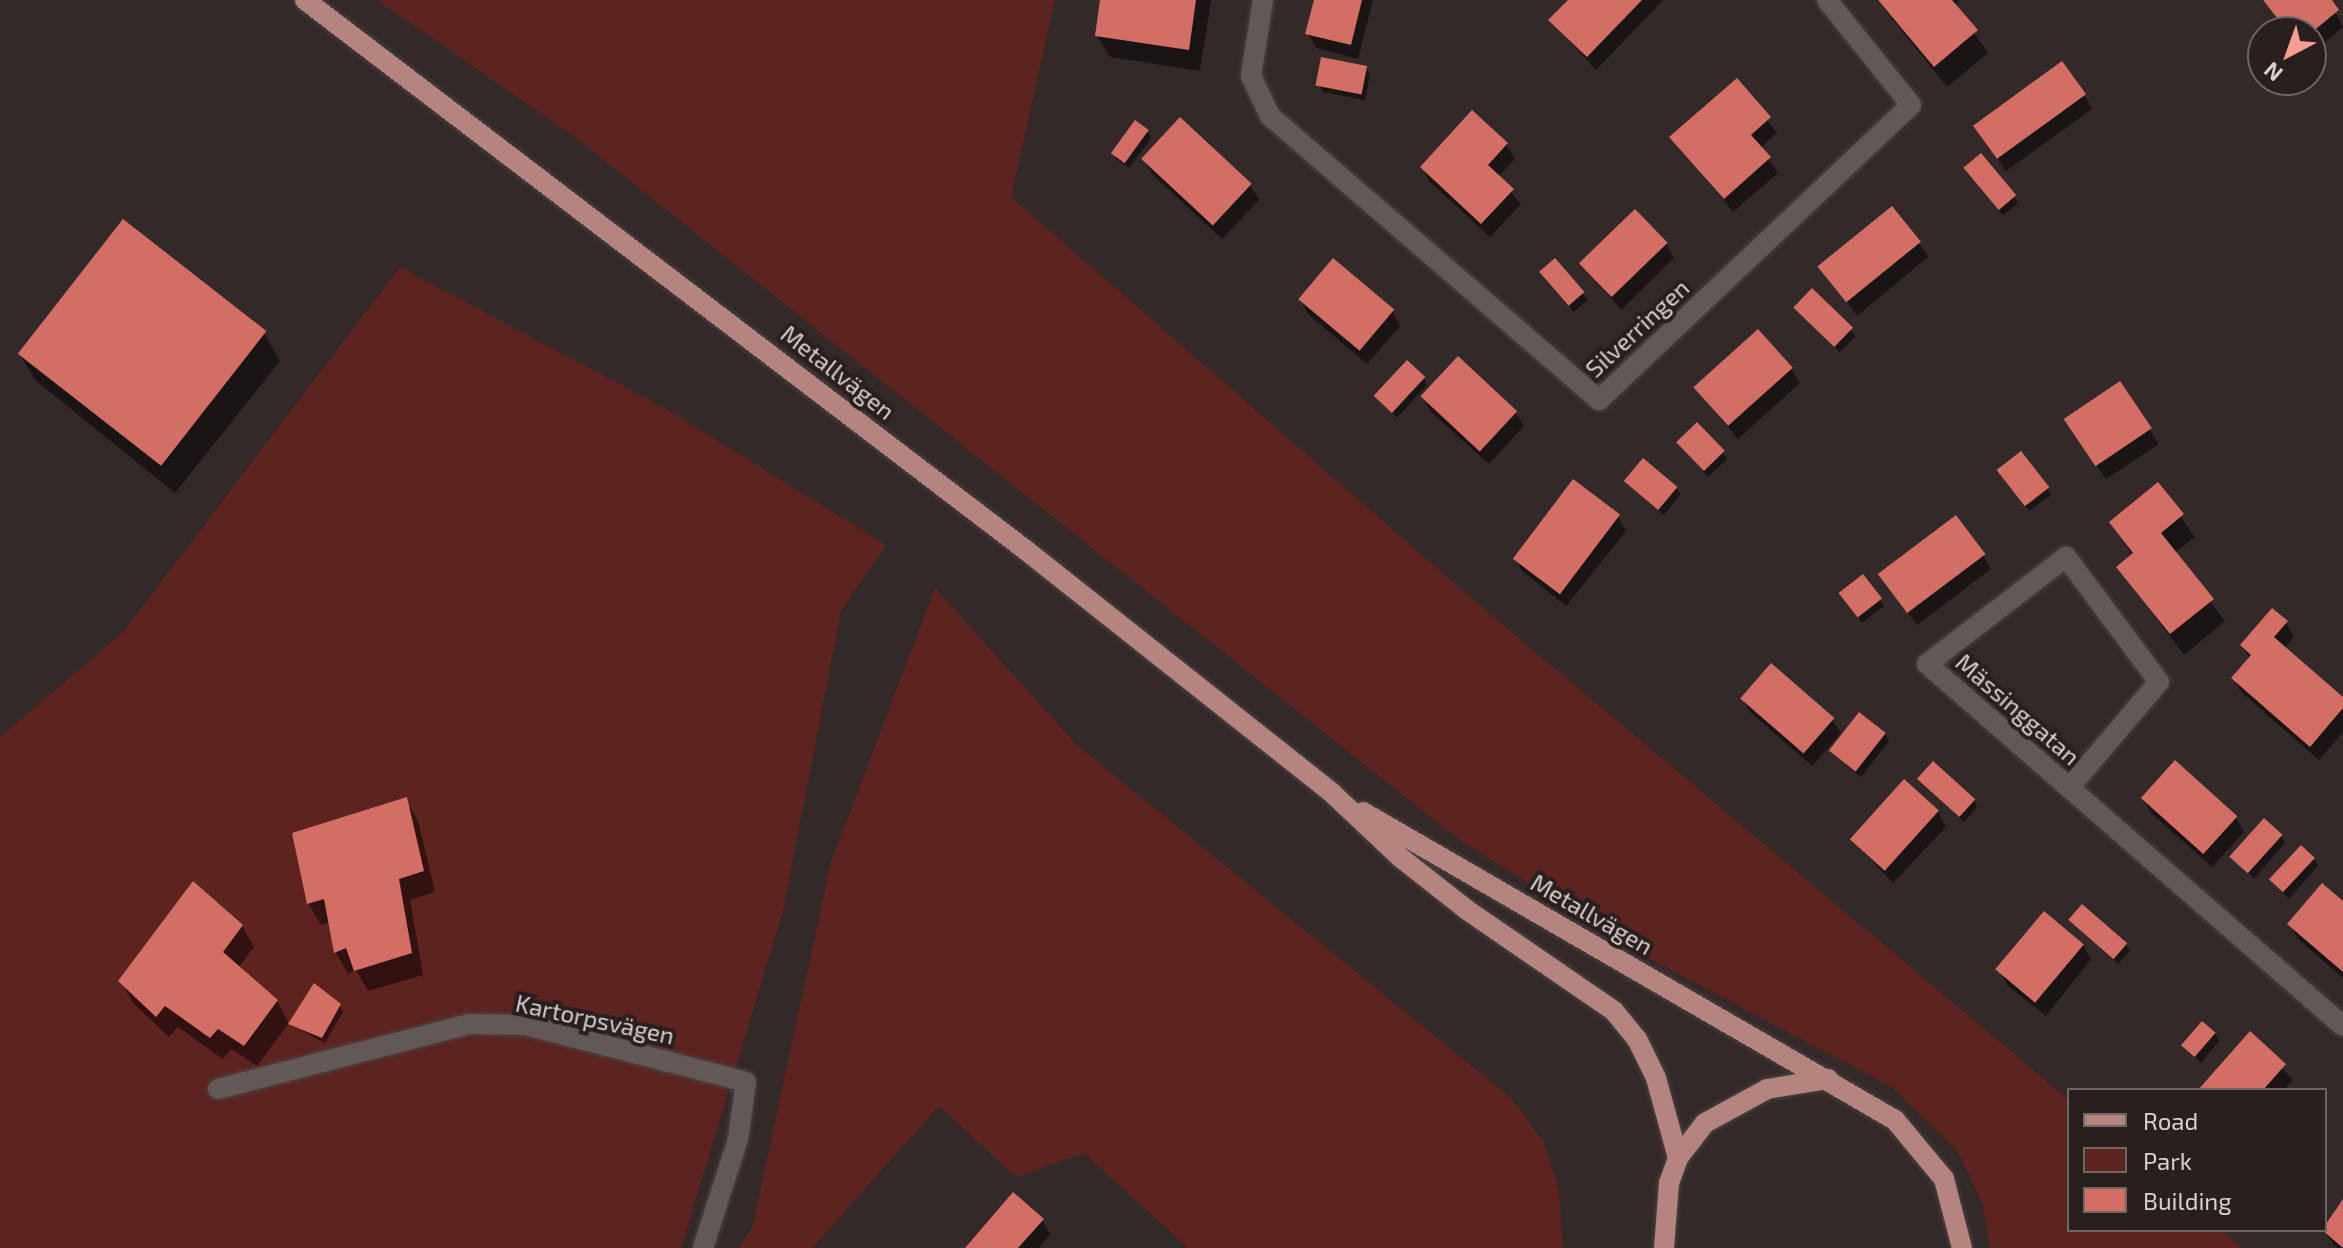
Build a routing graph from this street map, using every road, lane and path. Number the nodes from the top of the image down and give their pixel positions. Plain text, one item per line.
1 (305, 0) edge
2 (1263, 0) edge
3 (1827, 0) edge
4 (2069, 788) junction
5 (1332, 793) junction
6 (2343, 1026) edge
7 (1828, 1079) junction
8 (218, 1089) dead end
9 (1678, 1158) junction
10 (703, 1248) edge
11 (1664, 1248) edge
12 (1962, 1248) edge

1 - 5 main road, Metallvägen
2 - 3 street, Silverringen
4 - 4 street, Mässinggatan
4 - 6 street, Mässinggatan
5 - 7 main road, Metallvägen
5 - 9 main road, Metallvägen
7 - 9 main road
7 - 12 main road, Metallvägen
8 - 10 street, Kartorpsvägen
9 - 11 main road

